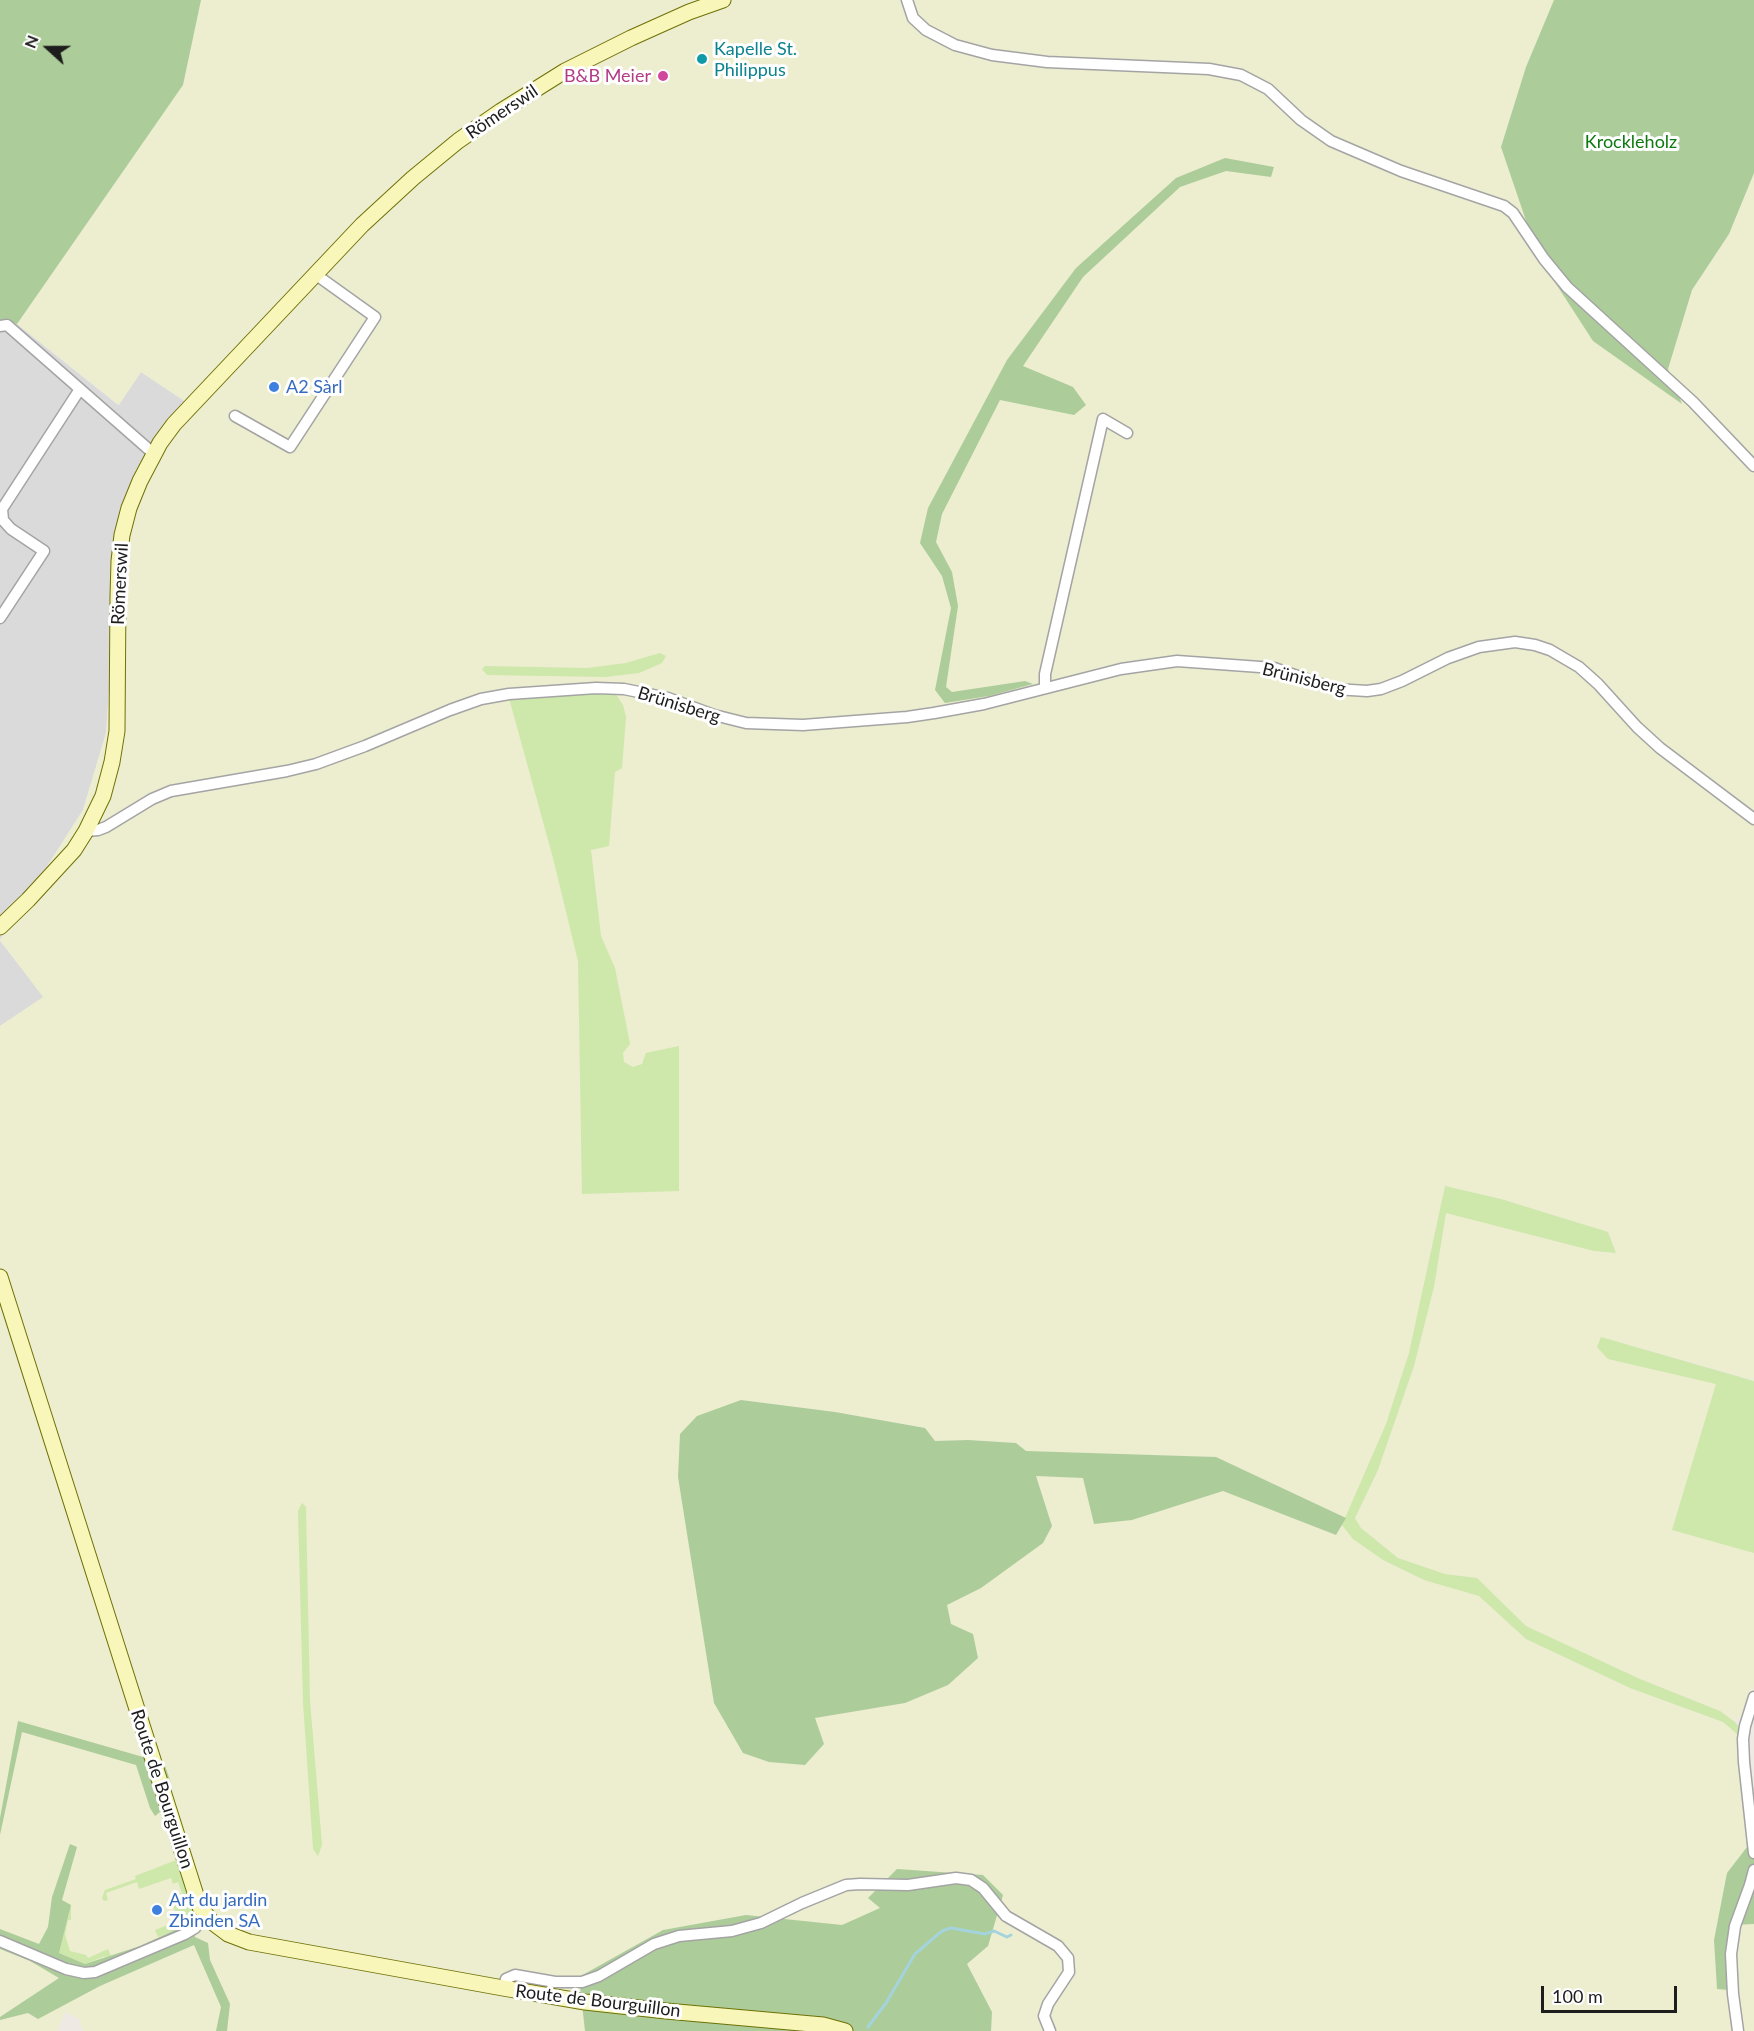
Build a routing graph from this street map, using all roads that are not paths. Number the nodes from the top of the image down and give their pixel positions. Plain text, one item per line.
1 (723, 0) edge
2 (906, 0) edge
3 (315, 274) junction
4 (0, 326) edge
5 (80, 389) junction
6 (235, 416) dead end
7 (1127, 433) dead end
8 (154, 454) junction
9 (1754, 466) edge
10 (0, 618) edge
11 (1045, 687) junction
12 (1754, 819) edge
13 (86, 831) junction
14 (0, 927) edge
15 (0, 1277) edge
16 (1754, 1697) edge
17 (1754, 1853) edge
18 (1754, 1870) edge
19 (204, 1912) junction
20 (0, 1941) edge
21 (503, 1988) junction
22 (845, 2031) edge
23 (1050, 2031) edge
24 (1738, 2031) edge

1 - 3 main road, Römerswil
2 - 9 street
3 - 6 street
3 - 8 main road, Römerswil
4 - 5 street
5 - 8 street
5 - 10 street
7 - 11 street
8 - 13 main road, Römerswil
11 - 12 street, Brünisberg
11 - 13 street, Brünisberg
13 - 14 main road, Römerswil
15 - 19 main road, Route de Bourguillon
16 - 17 street
18 - 24 street
19 - 20 street
19 - 21 main road, Route de Bourguillon
21 - 22 main road, Route de Bourguillon
21 - 23 street

